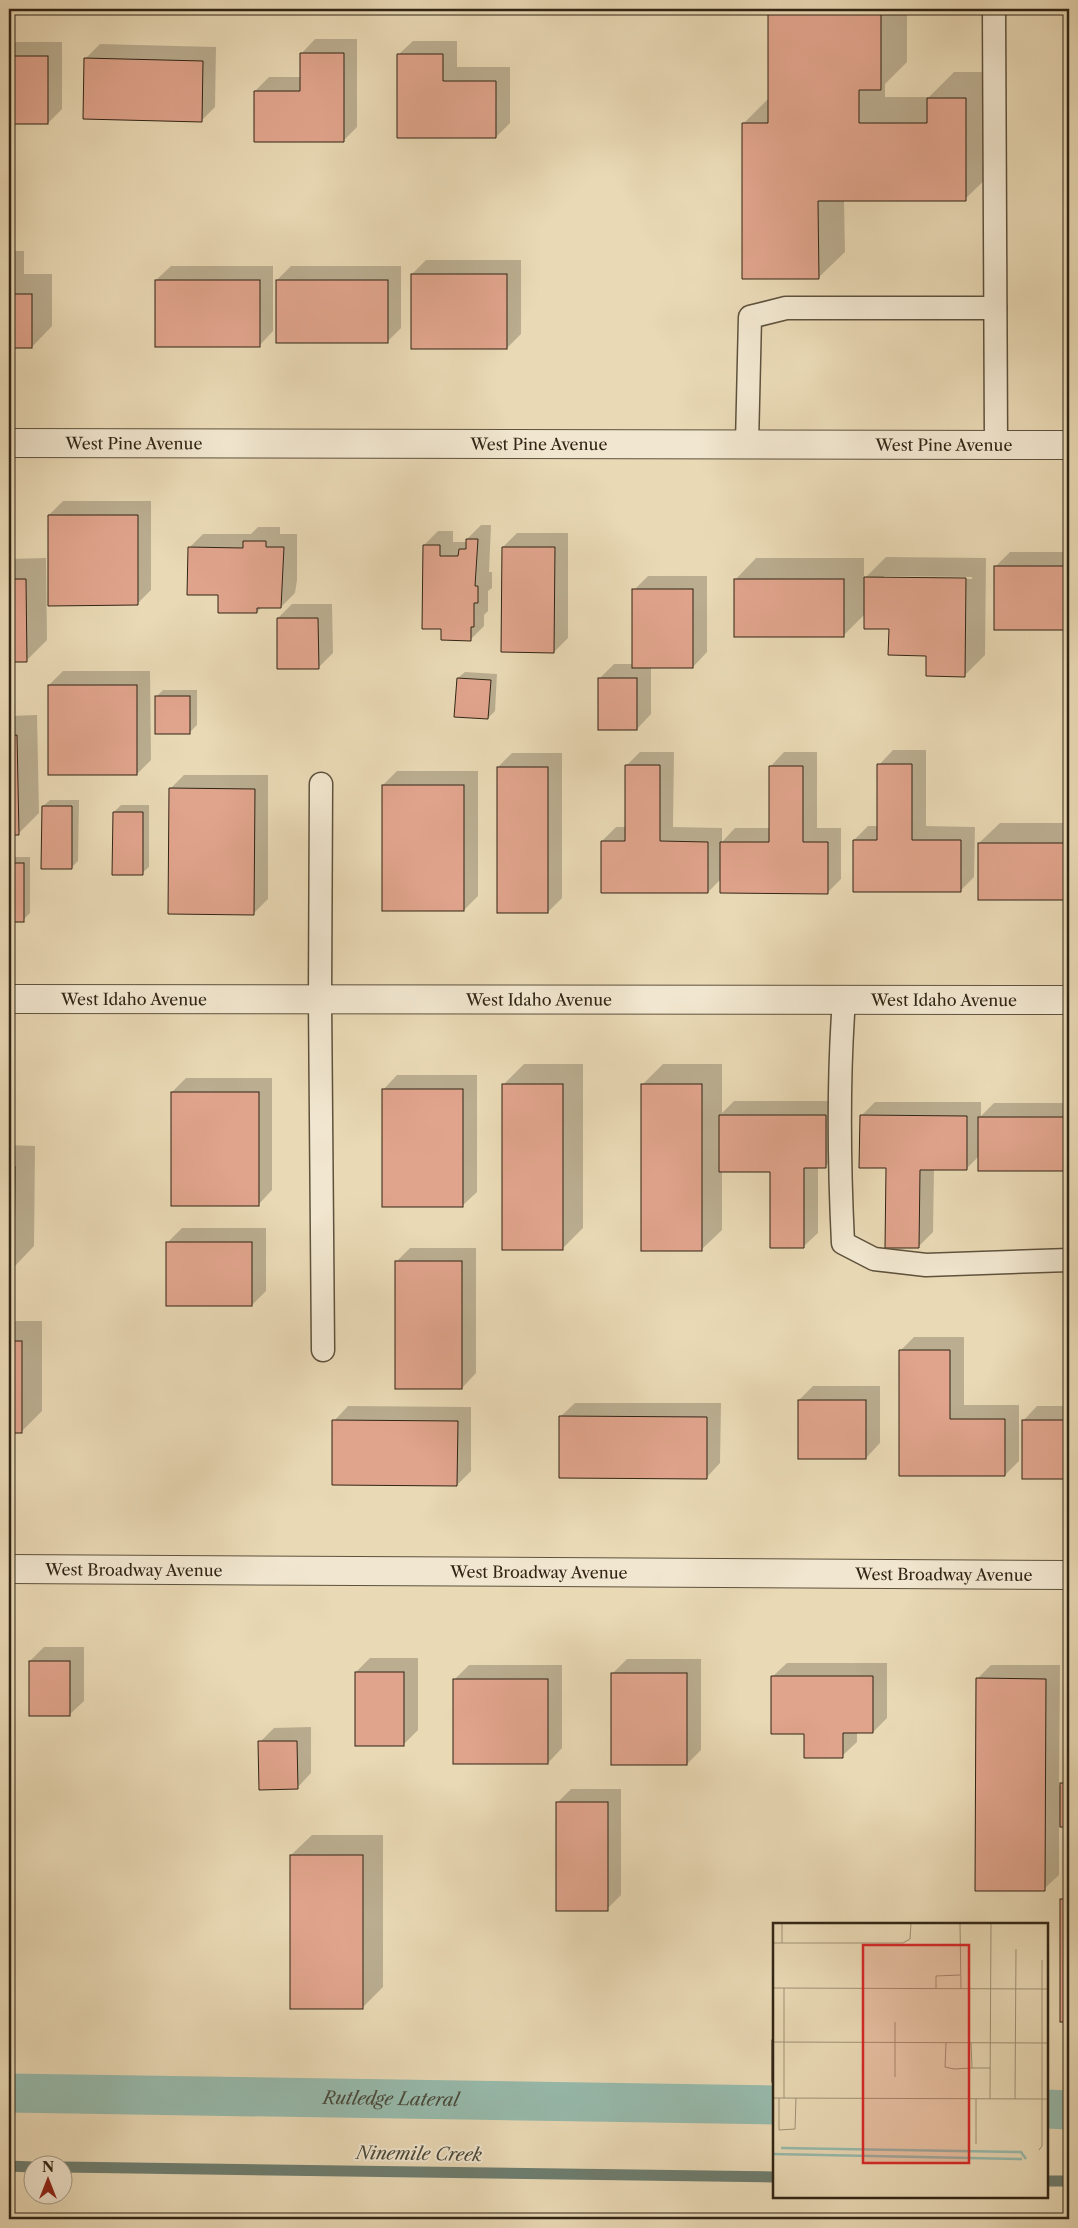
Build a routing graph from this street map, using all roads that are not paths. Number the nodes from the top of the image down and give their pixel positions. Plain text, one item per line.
1 (994, 9) edge
2 (996, 308) junction
3 (9, 443) edge
4 (747, 444) junction
5 (996, 444) junction
6 (1069, 444) edge
7 (321, 784) dead end
8 (9, 999) edge
9 (320, 999) junction
10 (844, 1000) junction
11 (1069, 1000) edge
12 (1069, 1260) edge
13 (323, 1350) dead end
14 (9, 1569) edge
15 (1069, 1575) edge

1 - 2 lane
2 - 4 lane
2 - 5 lane
3 - 4 street, West Pine Avenue
4 - 5 street, West Pine Avenue
5 - 6 street, West Pine Avenue
7 - 9 lane
8 - 9 street, West Idaho Avenue
9 - 10 street, West Idaho Avenue
9 - 13 lane
10 - 11 street, West Idaho Avenue
10 - 12 lane
14 - 15 street, West Broadway Avenue

